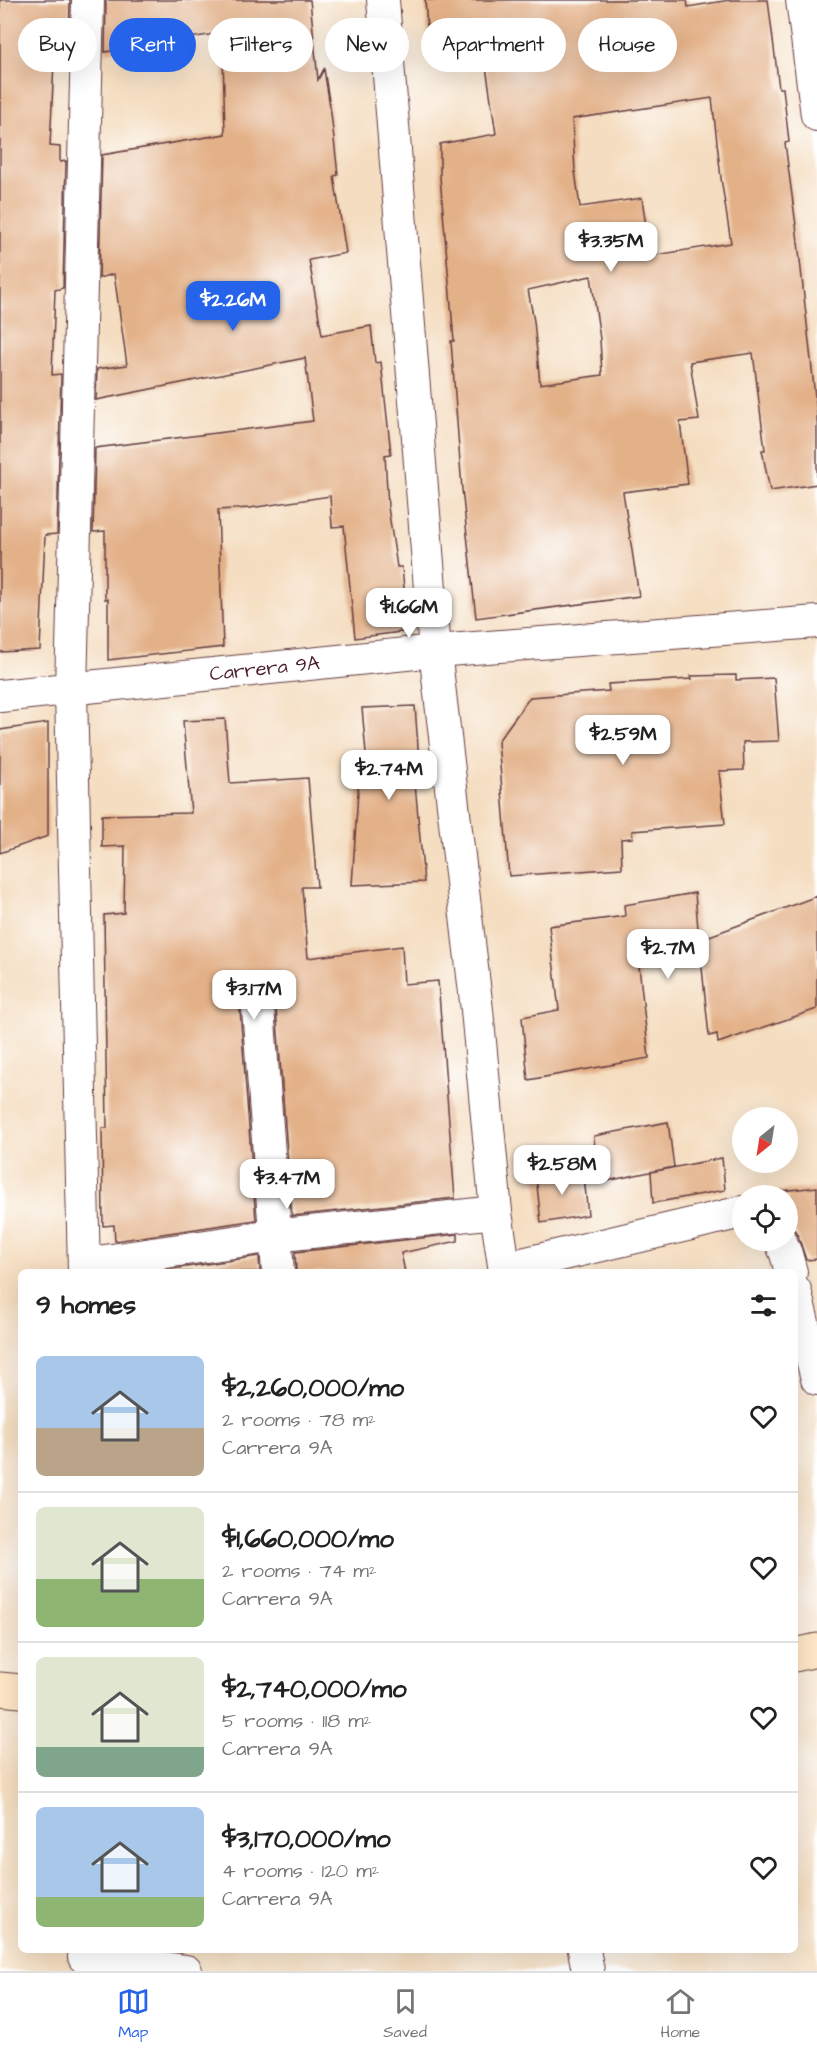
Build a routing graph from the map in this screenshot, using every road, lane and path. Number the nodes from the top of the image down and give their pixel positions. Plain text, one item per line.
1 (88, 0) edge
2 (383, 0) edge
3 (802, 0) edge
4 (817, 115) edge
5 (817, 622) edge
6 (435, 651) junction
7 (71, 690) junction
8 (0, 696) edge
9 (257, 995) dead end
10 (496, 1212) junction
11 (732, 1214) edge
12 (274, 1236) junction
13 (785, 1251) edge
14 (84, 1268) edge
15 (278, 1269) edge
16 (505, 1269) edge
17 (509, 1269) edge
18 (790, 1269) edge
19 (798, 1302) edge
20 (817, 1379) edge
21 (817, 1650) edge
22 (798, 1653) edge
23 (0, 1689) edge
24 (18, 1691) edge
25 (585, 1953) edge
26 (84, 1959) edge
27 (186, 1971) edge
28 (588, 1971) edge

1 - 7 street
2 - 6 street
3 - 4 street
5 - 6 street, Carrera 9A
6 - 7 street, Carrera 9A
6 - 10 street
7 - 8 street, Carrera 9A
7 - 14 street
9 - 12 street
10 - 12 street
10 - 16 street
11 - 17 street
12 - 14 street
12 - 15 street
13 - 18 street
19 - 20 street
21 - 22 main road
23 - 24 main road
25 - 28 street
26 - 27 street

